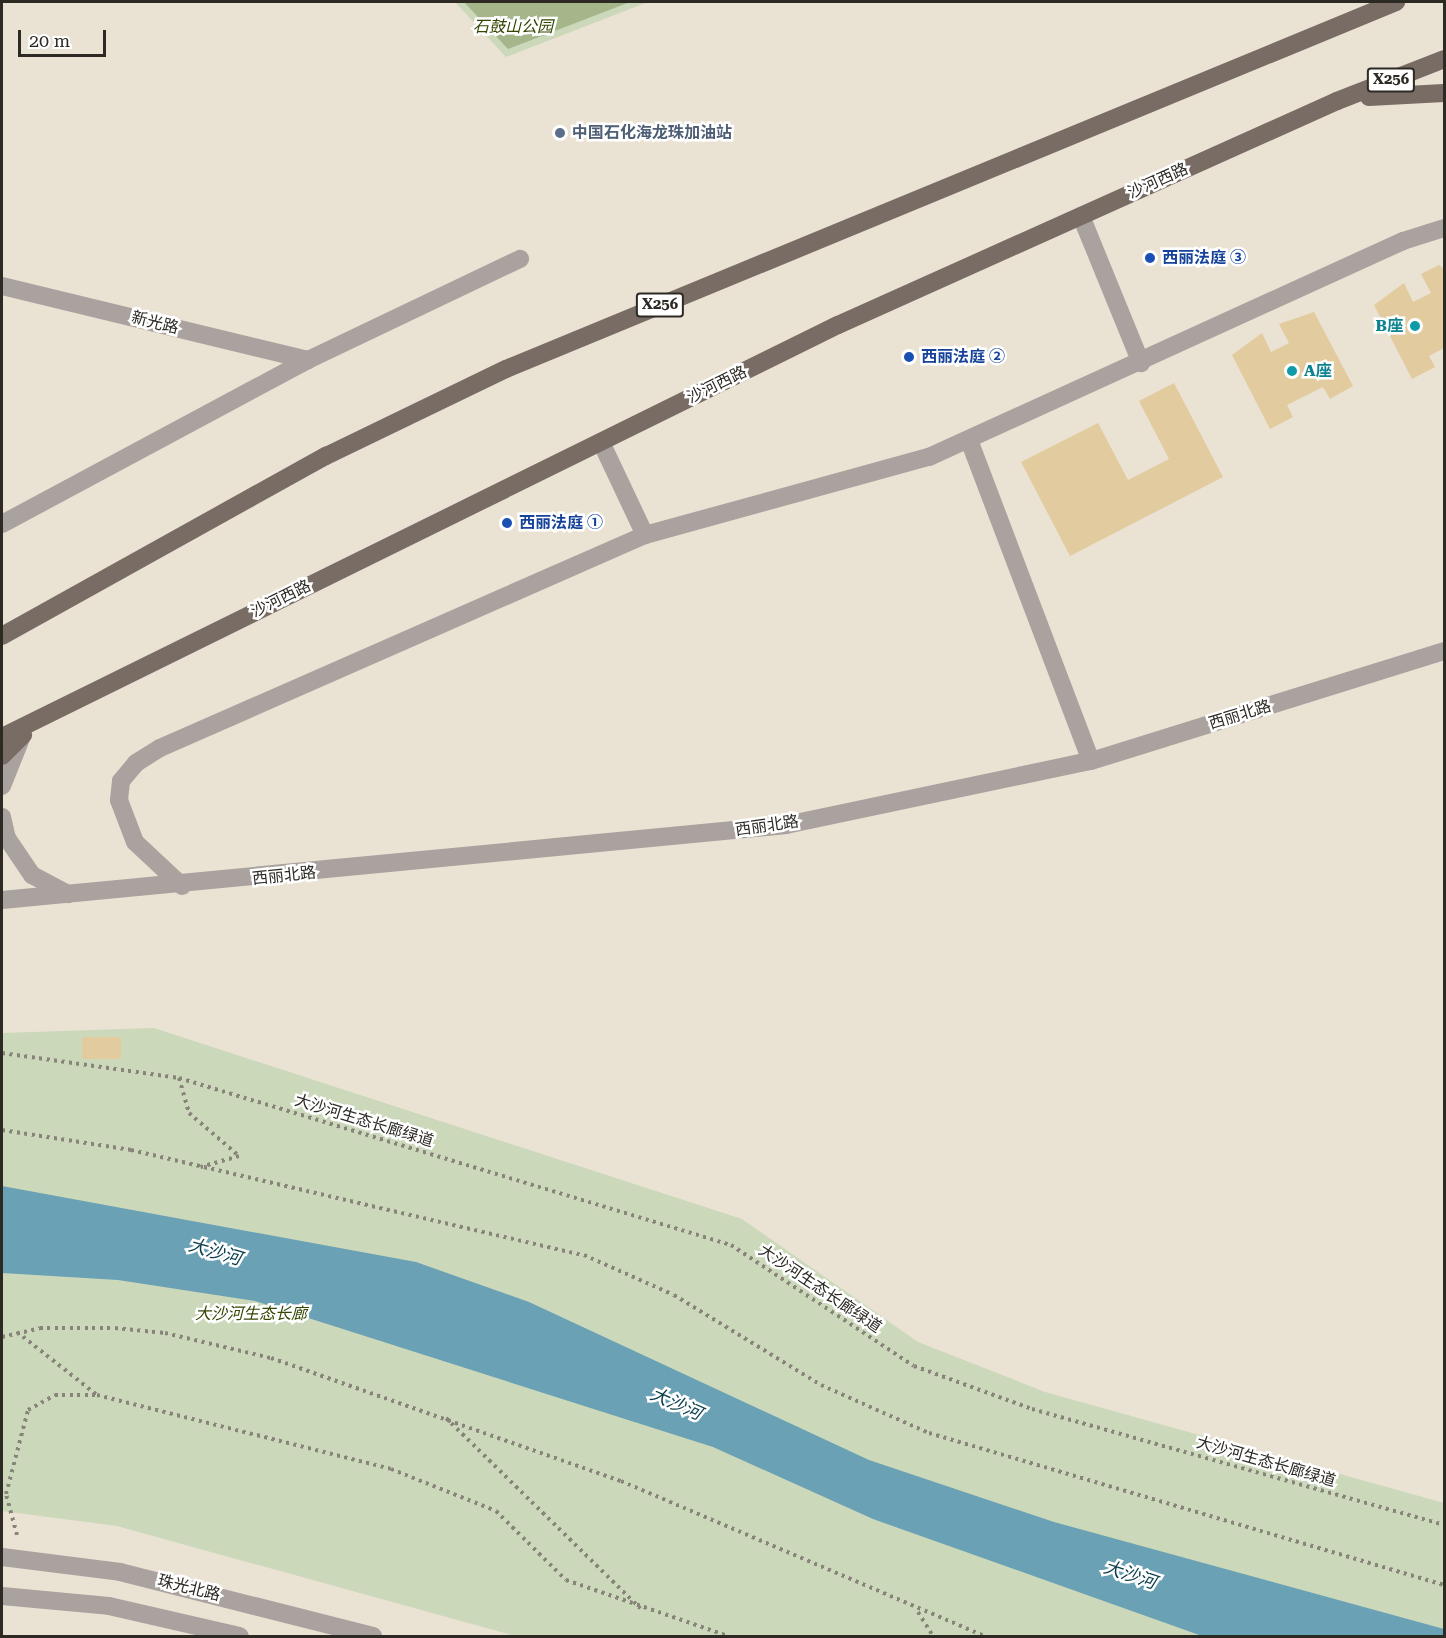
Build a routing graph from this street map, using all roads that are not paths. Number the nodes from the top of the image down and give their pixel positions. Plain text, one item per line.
1 (1370, 2) edge
2 (1396, 2) edge
3 (1342, 25) junction
4 (1444, 59) edge
5 (1444, 93) edge
6 (1337, 101) junction
7 (1081, 216) junction
8 (1444, 228) edge
9 (520, 259) dead end
10 (2, 286) edge
11 (308, 360) junction
12 (1141, 363) junction
13 (969, 440) junction
14 (601, 442) junction
15 (2, 524) edge
16 (645, 536) junction
17 (2, 636) edge
18 (1444, 651) edge
19 (69, 703) junction
20 (23, 735) junction
21 (2, 736) edge
22 (2, 756) edge
23 (1091, 761) junction
24 (2, 786) edge
25 (2, 817) edge
26 (182, 886) junction
27 (70, 894) junction
28 (2, 900) edge
29 (2, 1557) edge
30 (2, 1596) edge
31 (240, 1636) edge
32 (373, 1636) edge

1 - 3 main road
2 - 3 main road, X256
3 - 17 main road, X256
4 - 6 main road, 沙河西路 / X256
5 - 6 main road
6 - 7 main road, 沙河西路 / X256
7 - 12 street
7 - 14 main road, 沙河西路 / X256
8 - 12 street
9 - 11 street
10 - 11 street, 新光路
11 - 15 street
12 - 13 street
13 - 16 street
13 - 23 street
14 - 16 street
14 - 19 main road, 沙河西路 / X256
16 - 26 street
18 - 23 street, 西丽北路
19 - 20 street
19 - 21 main road, 沙河西路 / X256
20 - 22 main road
20 - 24 street
23 - 26 street, 西丽北路
25 - 27 street
26 - 27 street, 西丽北路
27 - 28 street, 西丽北路
29 - 32 street, 珠光北路
30 - 31 street, 珠光北路

